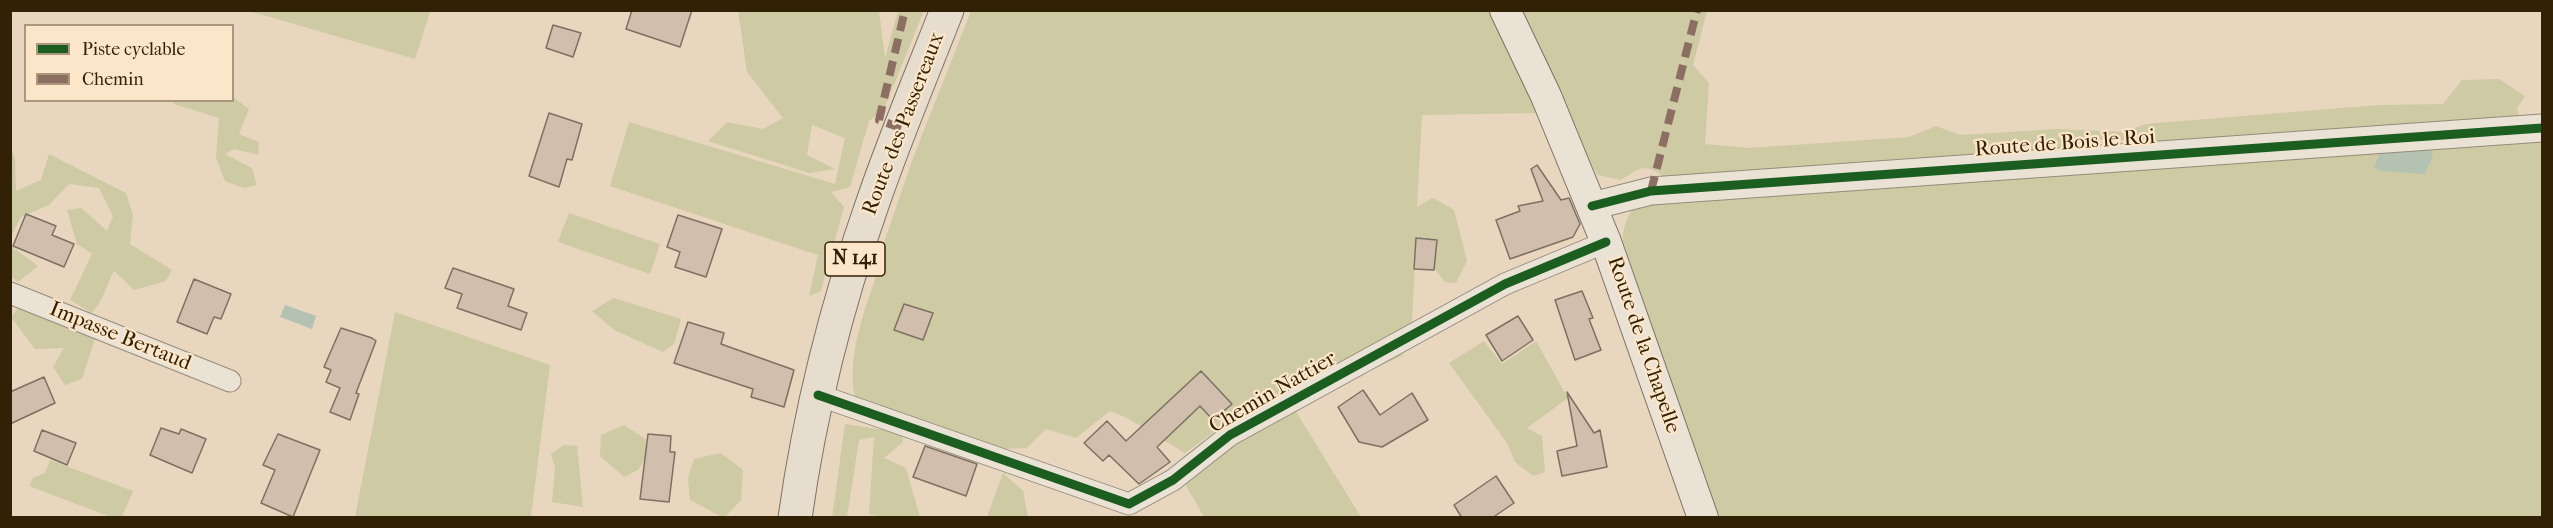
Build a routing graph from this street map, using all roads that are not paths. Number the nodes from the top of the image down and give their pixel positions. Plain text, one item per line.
1 (947, 10) edge
2 (1505, 10) edge
3 (2542, 128) edge
4 (1592, 206) junction
5 (1606, 242) junction
6 (10, 293) edge
7 (230, 381) dead end
8 (818, 395) junction
9 (795, 518) edge
10 (1703, 518) edge

1 - 8 main road, Route des Passereaux / N 141
2 - 4 main road, Route de la Chapelle
3 - 4 street, Route de Bois le Roi
4 - 5 main road, Route de la Chapelle
5 - 8 street, Chemin Nattier
5 - 10 main road, Route de la Chapelle
6 - 7 street, Impasse Bertaud
8 - 9 main road, Route des Passereaux / N 141

